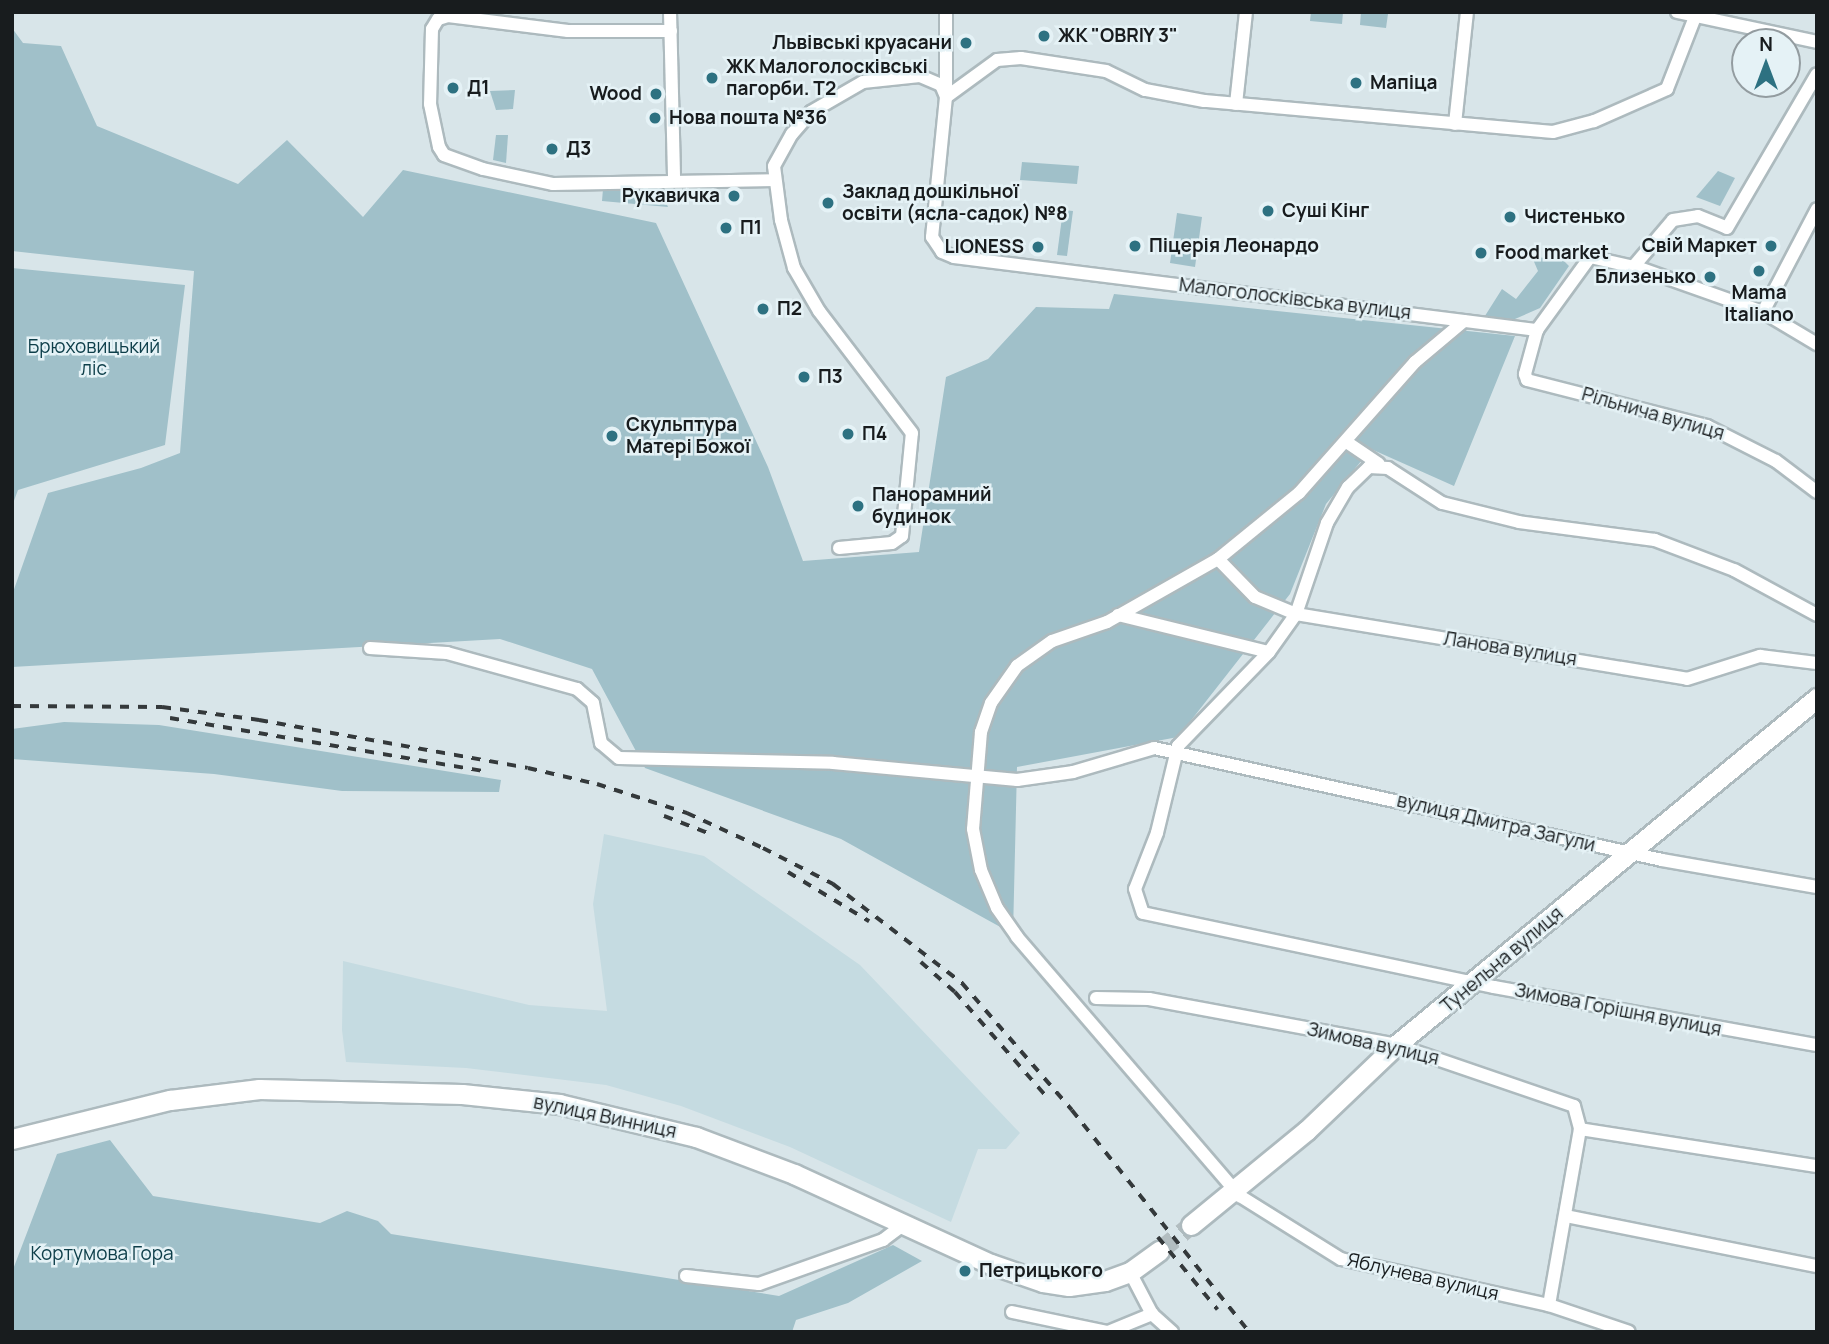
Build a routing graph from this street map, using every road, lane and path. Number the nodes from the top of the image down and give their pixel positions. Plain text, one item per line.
1 (432, 12) edge
2 (670, 12) edge
3 (946, 12) edge
4 (1246, 12) edge
5 (1467, 12) edge
6 (1677, 12) edge
7 (1695, 17) junction
8 (432, 29) junction
9 (671, 31) junction
10 (1817, 42) edge
11 (1817, 74) edge
12 (946, 97) junction
13 (1236, 104) junction
14 (1455, 124) junction
15 (775, 180) junction
16 (674, 181) junction
17 (1817, 209) edge
18 (1634, 266) junction
19 (1763, 312) junction
20 (1465, 321) junction
21 (1537, 330) junction
22 (1817, 344) edge
23 (1348, 443) junction
24 (1379, 464) junction
25 (1817, 492) edge
26 (839, 548) dead end
27 (1219, 559) junction
28 (1296, 614) junction
29 (1118, 615) junction
30 (1817, 615) edge
31 (369, 648) dead end
32 (1269, 652) junction
33 (1817, 663) edge
34 (1817, 698) edge
35 (1176, 751) junction
36 (977, 775) junction
37 (1632, 853) junction
38 (1817, 887) edge
39 (1476, 983) junction
40 (1096, 998) dead end
41 (1396, 1045) junction
42 (1817, 1045) edge
43 (1580, 1129) junction
44 (12, 1139) edge
45 (1817, 1166) edge
46 (1232, 1189) junction
47 (1566, 1216) junction
48 (904, 1224) junction
49 (1191, 1225) tunnel mouth
50 (1159, 1251) tunnel mouth
51 (1817, 1266) edge
52 (1130, 1272) junction
53 (686, 1276) dead end
54 (1549, 1305) junction
55 (1012, 1312) dead end
56 (1152, 1314) junction
57 (1172, 1332) edge
58 (1629, 1332) edge

1 - 8 street
2 - 9 street
3 - 12 street, Малоголосківська вулиця
4 - 13 street
5 - 14 street
6 - 7 street
7 - 10 street
7 - 14 street
8 - 9 street
8 - 16 street
9 - 16 street
11 - 18 street
12 - 13 street
12 - 15 street
12 - 20 street, Малоголосківська вулиця
13 - 14 street
15 - 16 street
15 - 26 street
17 - 19 street
18 - 19 street
18 - 21 street
19 - 22 street
20 - 21 street, Малоголосківська вулиця
20 - 23 street, Яблунева вулиця
21 - 25 street, Рільнича вулиця
23 - 24 street
23 - 27 street, Яблунева вулиця
24 - 28 street
24 - 30 street
27 - 28 street, Ланова вулиця
27 - 29 street, Яблунева вулиця
28 - 32 street
28 - 33 street, Ланова вулиця
29 - 32 street
29 - 36 street, Яблунева вулиця
31 - 36 street
32 - 35 street
34 - 37 main road, Тунельна вулиця
35 - 36 street
35 - 37 street, вулиця Дмитра Загули
35 - 39 street, Зимова Горішня вулиця
36 - 46 street, Яблунева вулиця
37 - 38 street, вулиця Дмитра Загули
37 - 39 main road, Тунельна вулиця
39 - 41 main road, Тунельна вулиця
39 - 42 street, Зимова Горішня вулиця
40 - 41 street, Зимова вулиця
41 - 43 street, Зимова вулиця
41 - 46 main road, Тунельна вулиця
43 - 45 street
43 - 47 street
44 - 48 main road, вулиця Винниця
46 - 49 main road, Тунельна вулиця
46 - 54 street, Яблунева вулиця
47 - 51 street
47 - 54 street
48 - 52 main road, вулиця Винниця
48 - 53 street
50 - 52 main road
52 - 56 street
54 - 58 street, Яблунева вулиця
55 - 56 street
56 - 57 street

